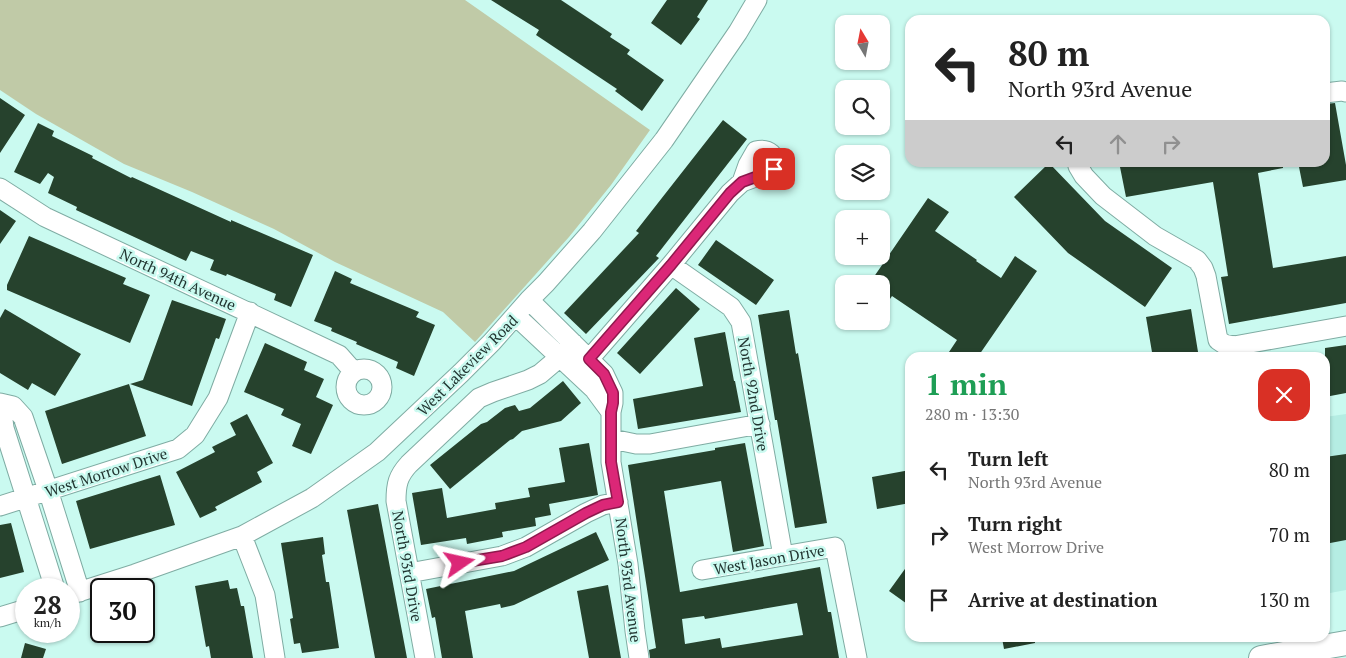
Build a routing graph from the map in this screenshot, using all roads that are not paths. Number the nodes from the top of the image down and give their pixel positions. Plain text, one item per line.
1 (757, 0) edge
2 (1330, 92) edge
3 (1346, 92) edge
4 (1079, 167) edge
5 (742, 182) dead end
6 (0, 188) edge
7 (671, 265) junction
8 (529, 300) junction
9 (250, 312) junction
10 (516, 316) junction
11 (1346, 326) edge
12 (573, 343) junction
13 (560, 357) junction
14 (583, 366) junction
15 (354, 372) dead end
16 (0, 403) edge
17 (760, 424) junction
18 (612, 439) junction
19 (48, 490) junction
20 (26, 497) junction
21 (618, 502) junction
22 (0, 506) edge
23 (242, 536) junction
24 (783, 556) junction
25 (702, 570) dead end
26 (409, 573) junction
27 (52, 578) edge
28 (70, 578) edge
29 (80, 591) edge
30 (15, 612) edge
31 (0, 617) edge
32 (1346, 643) edge
33 (275, 658) edge
34 (425, 658) edge
35 (639, 658) edge
36 (857, 658) edge
37 (1261, 658) edge

1 - 8 street, West Lakeview Road
2 - 3 street
4 - 11 street
5 - 7 street
6 - 9 street, North 94th Avenue
7 - 14 street
7 - 17 street, North 92nd Drive
8 - 10 street, West Lakeview Road
8 - 12 street, North 93rd Avenue
9 - 15 street, North 94th Avenue
9 - 19 street, West Morrow Drive
10 - 13 street, North 93rd Avenue
10 - 23 street, West Lakeview Road
12 - 13 street
12 - 14 street, North 93rd Avenue
13 - 14 street, North 93rd Avenue
13 - 26 street, North 93rd Drive
14 - 18 street, North 93rd Avenue
16 - 19 street
16 - 20 street
17 - 18 street
17 - 24 street, North 92nd Drive
18 - 21 street, North 93rd Avenue
19 - 20 street, West Morrow Drive
19 - 28 street
20 - 22 street, West Morrow Drive
20 - 27 street
21 - 26 street
21 - 35 street, North 93rd Avenue
23 - 29 street, West Lakeview Road
23 - 33 street
24 - 25 street, West Jason Drive
24 - 36 street, West Jason Drive
26 - 34 street, North 93rd Drive
30 - 31 street
32 - 37 main road

